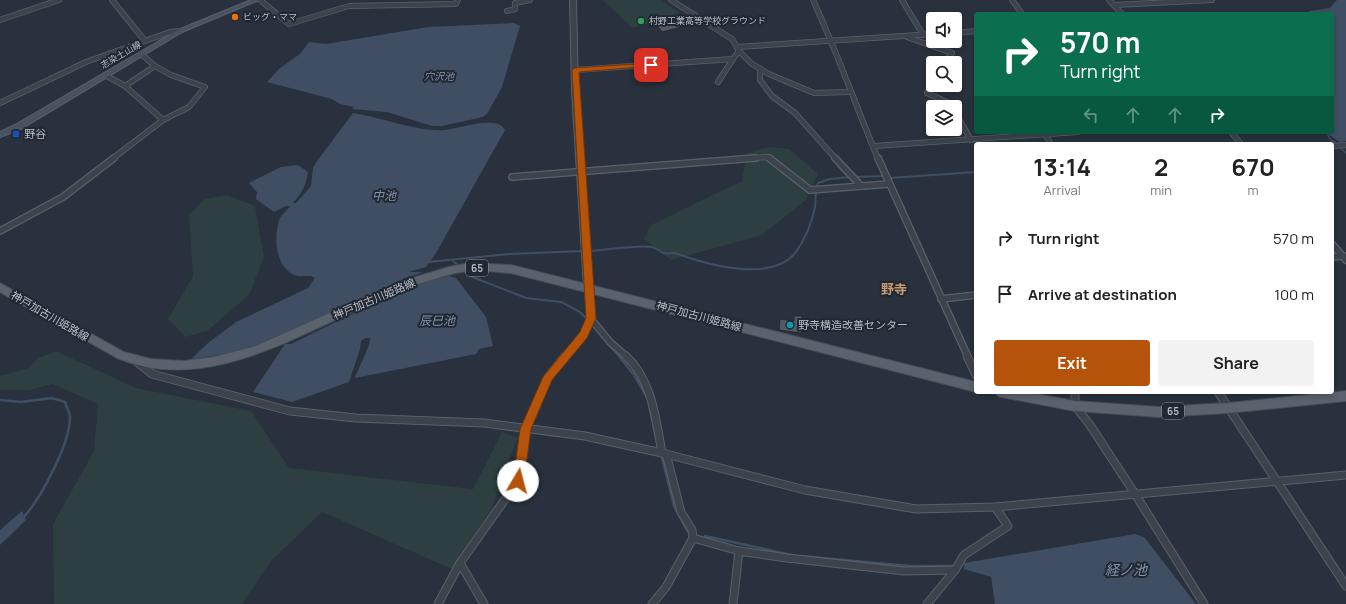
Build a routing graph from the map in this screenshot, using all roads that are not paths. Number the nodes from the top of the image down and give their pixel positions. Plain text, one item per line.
1 (59, 0) edge
2 (112, 0) edge
3 (256, 0) edge
4 (260, 0) edge
5 (458, 0) edge
6 (530, 0) edge
7 (572, 0) edge
8 (671, 0) edge
9 (813, 0) edge
10 (902, 0) edge
11 (1012, 0) edge
12 (1109, 0) edge
13 (1212, 0) edge
14 (1114, 5) junction
15 (506, 11) dead end
16 (1021, 12) edge
17 (1120, 12) edge
18 (0, 20) edge
19 (180, 31) junction
20 (974, 31) edge
21 (962, 32) edge
22 (922, 35) junction
23 (926, 35) edge
24 (904, 36) junction
25 (145, 41) junction
26 (832, 41) junction
27 (738, 49) junction
28 (141, 54) junction
29 (950, 56) edge
30 (733, 59) junction
31 (155, 66) junction
32 (760, 69) junction
33 (575, 70) junction
34 (105, 75) junction
35 (718, 82) dead end
36 (125, 86) junction
37 (850, 92) junction
38 (928, 92) edge
39 (942, 100) edge
40 (0, 103) edge
41 (163, 120) junction
42 (962, 124) edge
43 (1034, 134) edge
44 (1233, 134) edge
45 (0, 135) edge
46 (971, 140) junction
47 (1239, 142) edge
48 (1346, 145) edge
49 (874, 146) junction
50 (1334, 146) edge
51 (580, 172) junction
52 (512, 177) dead end
53 (889, 184) junction
54 (860, 186) junction
55 (0, 231) edge
56 (1334, 246) edge
57 (1334, 257) edge
58 (1345, 257) edge
59 (0, 287) edge
60 (588, 287) junction
61 (974, 295) edge
62 (941, 299) junction
63 (591, 318) junction
64 (136, 361) junction
65 (974, 371) edge
66 (974, 386) edge
67 (1012, 394) edge
68 (1075, 394) edge
69 (1219, 394) edge
70 (1346, 396) edge
71 (1075, 406) junction
72 (1228, 408) junction
73 (526, 429) junction
74 (664, 453) junction
75 (1346, 475) edge
76 (1276, 480) junction
77 (1135, 494) junction
78 (995, 507) junction
79 (693, 538) junction
80 (739, 551) junction
81 (460, 563) junction
82 (955, 570) junction
83 (1346, 586) edge
84 (438, 604) edge
85 (484, 604) edge
86 (652, 604) edge
87 (733, 604) edge
88 (927, 604) edge
89 (1204, 604) edge

1 - 18 street
2 - 25 street
3 - 19 main road, 志染土山線
4 - 5 street
6 - 15 street
7 - 33 street
8 - 27 street
9 - 26 street
10 - 22 street
11 - 16 street
12 - 14 street
13 - 14 street
14 - 17 street
19 - 25 street
19 - 28 main road, 志染土山線
20 - 21 street
22 - 23 street
22 - 24 street
24 - 26 street
24 - 29 street
25 - 40 street
26 - 27 street
26 - 37 street
27 - 30 street
27 - 32 street
28 - 31 street
28 - 34 main road, 志染土山線
30 - 33 street
30 - 35 street
31 - 36 street
31 - 41 street
32 - 37 street
32 - 54 street
33 - 51 street
34 - 36 street
34 - 45 main road, 志染土山線
36 - 41 street
37 - 49 street
38 - 39 street
41 - 55 street
42 - 46 street
43 - 46 street
44 - 47 street
46 - 49 street
48 - 50 street
49 - 53 street
51 - 52 street
51 - 54 street
51 - 60 street
53 - 54 street
53 - 62 street
56 - 58 street
57 - 58 street
59 - 64 main road, 神戸加古川姫路線 / 65
60 - 63 street
60 - 64 main road, 神戸加古川姫路線 / 65
60 - 66 main road, 神戸加古川姫路線 / 65
61 - 62 street
62 - 65 street
63 - 73 street
63 - 74 street
64 - 73 street
67 - 71 main road, 65
68 - 71 street
69 - 72 street
70 - 72 main road, 65
71 - 72 main road, 65
71 - 77 street
72 - 76 street
73 - 74 street
73 - 81 street
74 - 78 street
74 - 79 street
75 - 76 street
76 - 77 street
76 - 83 street
77 - 78 street
77 - 89 street
78 - 82 street
79 - 80 street
79 - 86 street
80 - 82 street
80 - 87 street
81 - 84 street
81 - 85 street
82 - 88 street

